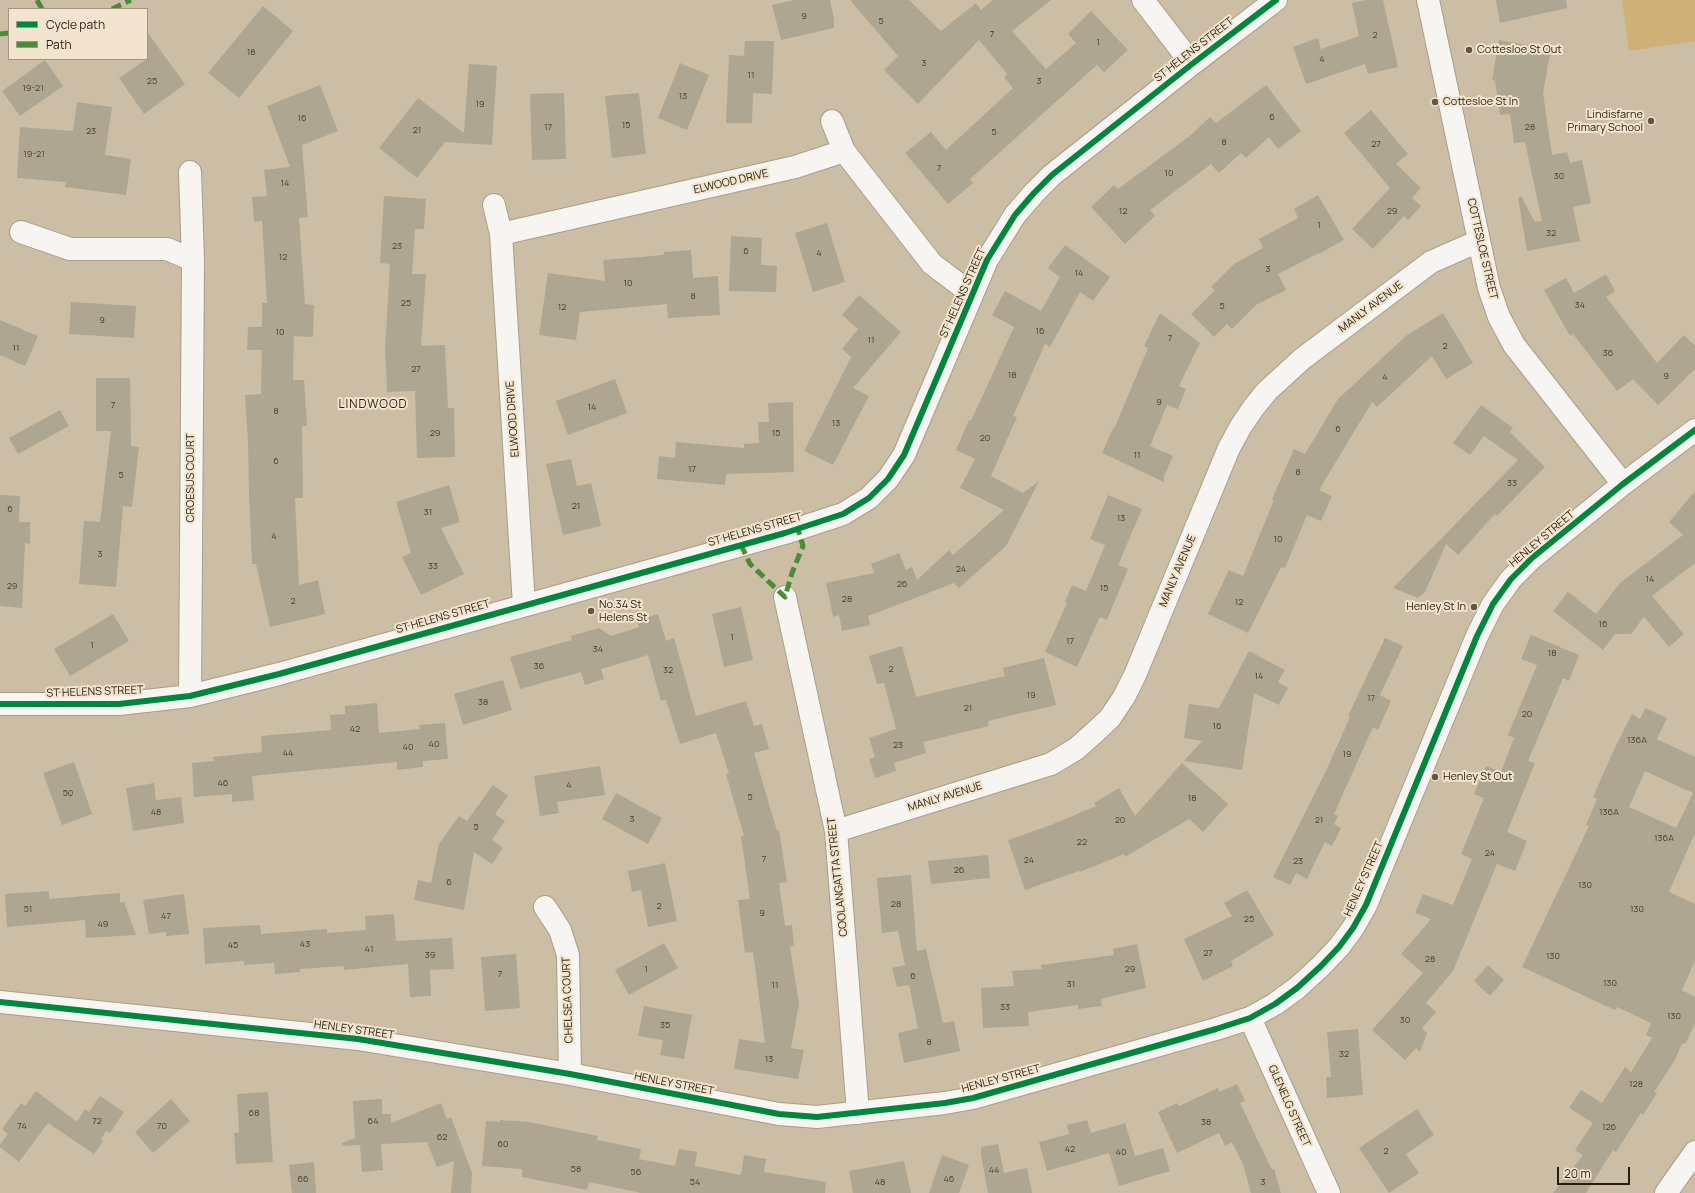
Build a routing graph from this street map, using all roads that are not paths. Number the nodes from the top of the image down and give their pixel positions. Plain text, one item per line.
1 (1143, 0) edge
2 (1276, 0) edge
3 (1428, 0) edge
4 (1192, 64) junction
5 (832, 121) dead end
6 (844, 151) junction
7 (190, 172) dead end
8 (494, 205) dead end
9 (21, 232) dead end
10 (501, 234) junction
11 (1479, 241) junction
12 (193, 260) junction
13 (972, 294) junction
14 (1695, 430) edge
15 (1623, 484) junction
16 (785, 597) dead end
17 (524, 605) junction
18 (190, 696) junction
19 (0, 704) edge
20 (836, 831) junction
21 (545, 907) dead end
22 (0, 1002) edge
23 (1250, 1018) junction
24 (570, 1074) junction
25 (858, 1113) junction
26 (1695, 1152) edge
27 (1329, 1193) edge
28 (1666, 1193) edge

1 - 4 street
2 - 4 street, ST HELENS STREET
3 - 11 street, COTTESLOE STREET
4 - 13 street, ST HELENS STREET
5 - 6 street
6 - 10 street, ELWOOD DRIVE
6 - 13 street
7 - 12 street, CROESUS COURT
8 - 10 street, ELWOOD DRIVE
9 - 12 street
10 - 17 street, ELWOOD DRIVE
11 - 15 street, COTTESLOE STREET
11 - 20 street, MANLY AVENUE
12 - 18 street, CROESUS COURT
13 - 17 street, ST HELENS STREET
14 - 15 street, HENLEY STREET
15 - 23 street, HENLEY STREET
16 - 20 street, COOLANGATTA STREET
17 - 18 street, ST HELENS STREET
18 - 19 street, ST HELENS STREET
20 - 25 street, COOLANGATTA STREET
21 - 24 street, CHELSEA COURT
22 - 24 street, HENLEY STREET
23 - 25 street, HENLEY STREET
23 - 27 street, GLENELG STREET
24 - 25 street, HENLEY STREET
26 - 28 street

